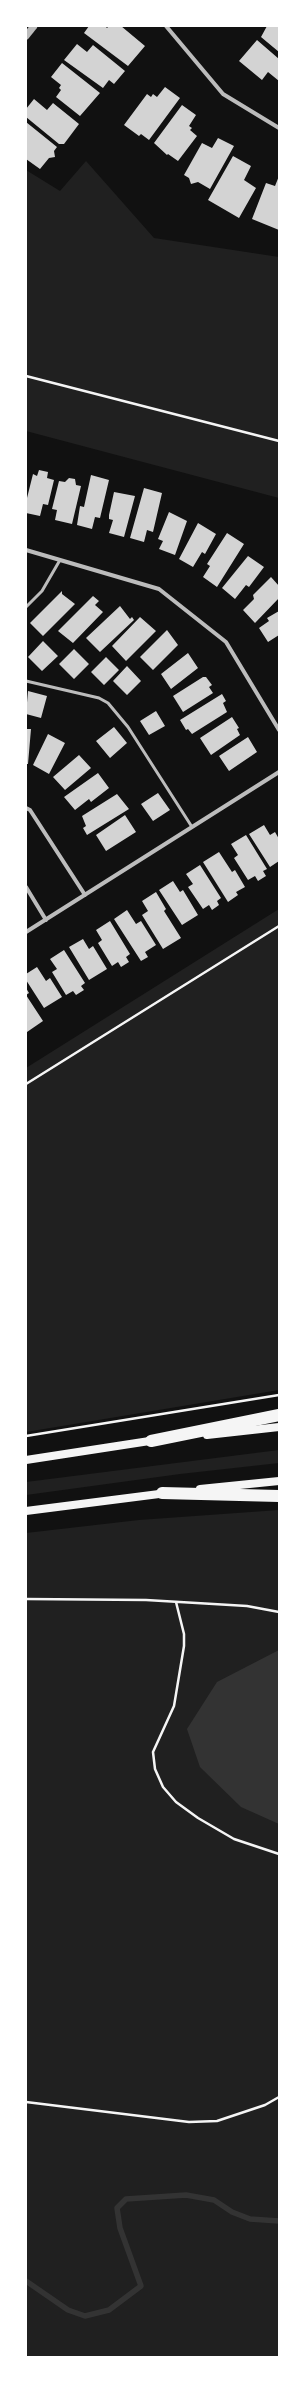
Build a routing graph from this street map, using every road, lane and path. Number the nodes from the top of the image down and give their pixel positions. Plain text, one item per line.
1 (34, 26) edge
2 (166, 26) edge
3 (26, 36) edge
4 (279, 128) edge
5 (26, 376) edge
6 (279, 441) edge
7 (26, 550) edge
8 (60, 560) junction
9 (26, 607) edge
10 (26, 680) edge
11 (279, 730) edge
12 (279, 772) edge
13 (26, 808) edge
14 (192, 827) junction
15 (26, 887) edge
16 (85, 895) junction
17 (46, 920) junction
18 (279, 926) edge
19 (26, 932) edge
20 (26, 1084) edge
21 (279, 1395) edge
22 (279, 1415) edge
23 (279, 1427) edge
24 (26, 1436) edge
25 (151, 1441) junction
26 (26, 1460) edge
27 (279, 1481) edge
28 (162, 1493) junction
29 (279, 1496) edge
30 (26, 1510) edge
31 (26, 1599) edge
32 (176, 1602) junction
33 (279, 1612) edge
34 (279, 1854) edge
35 (279, 2097) edge
36 (26, 2102) edge

1 - 3 street
2 - 4 street
5 - 6 path
7 - 8 street
8 - 9 lane
8 - 11 street
10 - 14 lane
12 - 14 street
13 - 16 street
14 - 16 street
15 - 17 street
16 - 17 street
17 - 19 street
18 - 20 path
21 - 24 path
22 - 25 highway
23 - 25 main road
25 - 26 main road
27 - 28 main road
28 - 29 highway
28 - 30 main road
31 - 32 path
32 - 33 path
32 - 34 path
35 - 36 path

